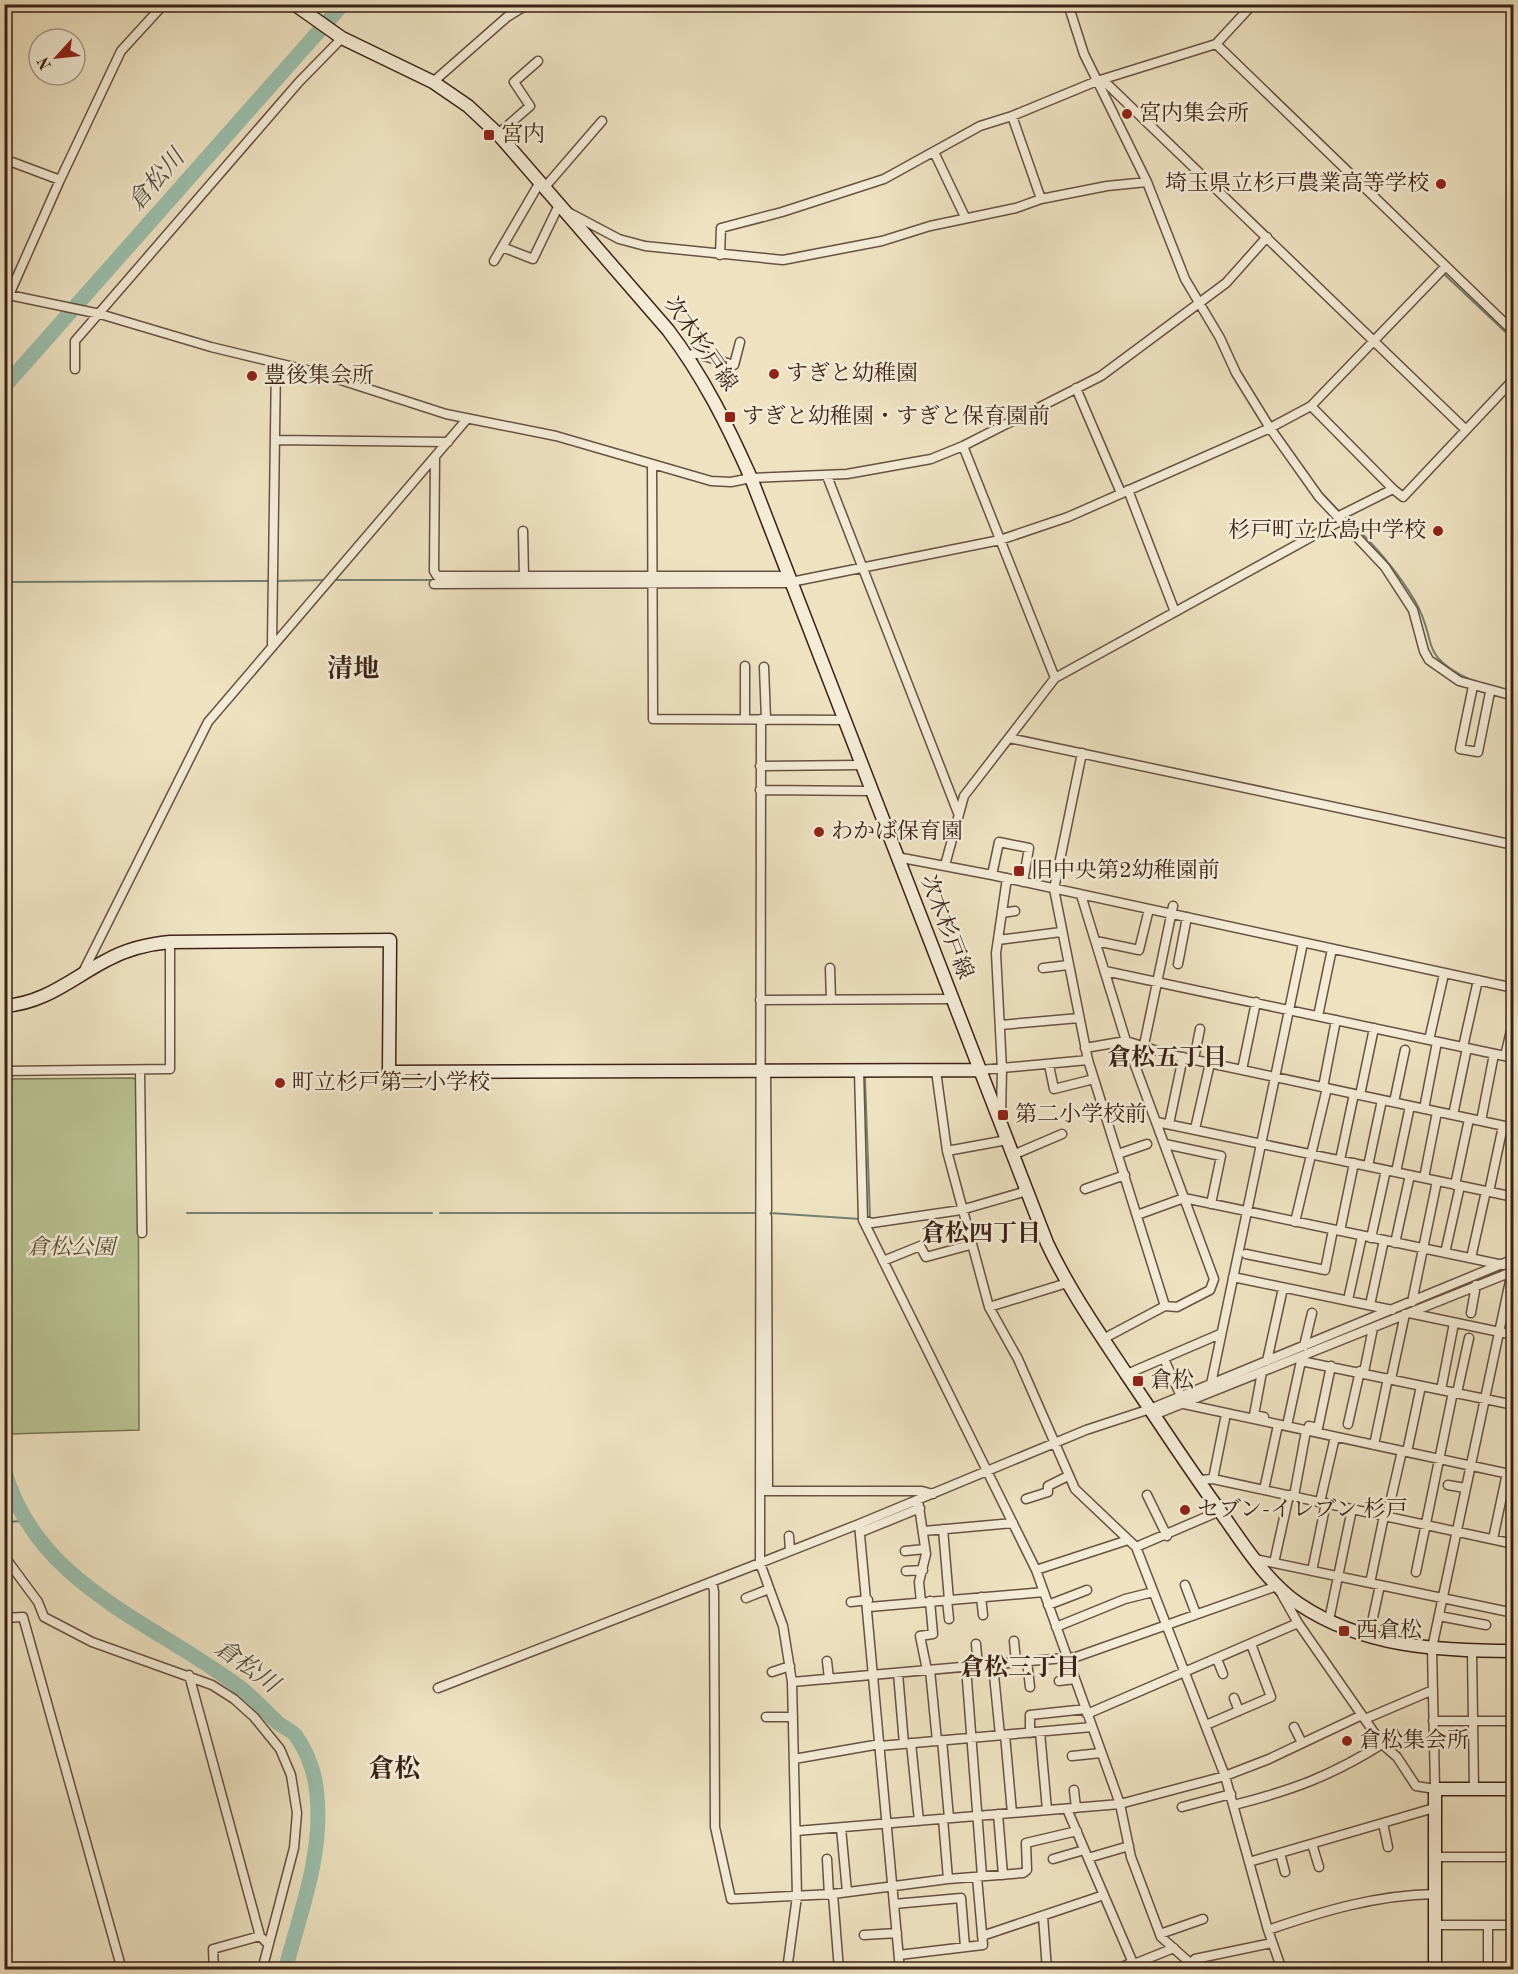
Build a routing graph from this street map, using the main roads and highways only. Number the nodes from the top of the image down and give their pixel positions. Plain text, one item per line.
1 (294, 4) edge
2 (4, 1006) edge
3 (980, 1070) junction
4 (1514, 1651) edge
5 (1512, 1789) edge
6 (1435, 1970) edge

1 - 3 main road, 次木杉戸線
2 - 3 main road
3 - 4 main road, 次木杉戸線
5 - 6 main road

